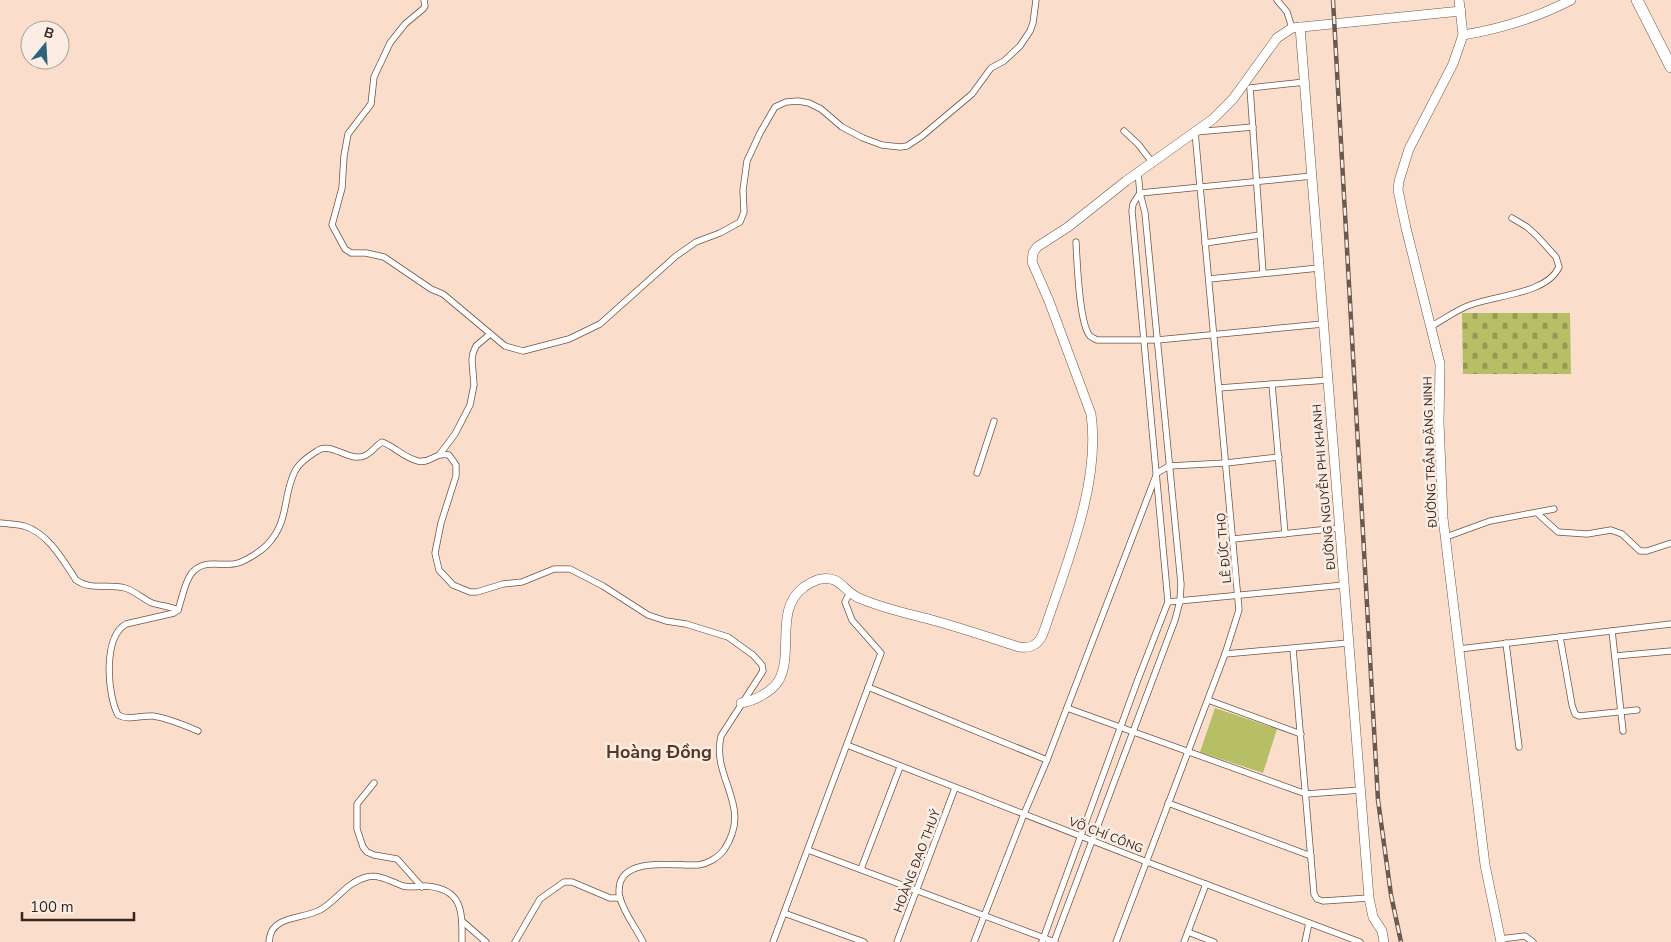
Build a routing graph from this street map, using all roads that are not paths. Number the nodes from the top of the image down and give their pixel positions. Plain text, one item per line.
1 (424, 0) edge
2 (1036, 0) edge
3 (1278, 0) edge
4 (1459, 0) edge
5 (1571, 0) edge
6 (1637, 0) edge
7 (1461, 11) junction
8 (1296, 28) junction
9 (1463, 36) junction
10 (1671, 67) edge
11 (1304, 82) junction
12 (1252, 127) junction
13 (1124, 131) dead end
14 (1195, 132) junction
15 (1152, 162) junction
16 (1138, 172) junction
17 (1312, 176) junction
18 (1257, 180) junction
19 (1200, 187) junction
20 (1140, 193) junction
21 (1512, 218) dead end
22 (1260, 235) junction
23 (1076, 242) dead end
24 (1205, 243) junction
25 (1319, 268) junction
26 (1263, 273) junction
27 (1208, 279) junction
28 (1323, 324) junction
29 (1430, 327) junction
30 (1214, 333) junction
31 (490, 334) junction
32 (1145, 340) junction
33 (1157, 340) junction
34 (1328, 380) junction
35 (1272, 384) junction
36 (1219, 388) junction
37 (994, 421) dead end
38 (440, 454) junction
39 (1279, 457) junction
40 (1226, 463) junction
41 (1169, 466) junction
42 (977, 472) dead end
43 (1157, 473) junction
44 (1554, 509) dead end
45 (1537, 513) junction
46 (0, 523) edge
47 (1339, 528) junction
48 (1285, 534) junction
49 (1446, 537) junction
50 (1233, 539) junction
51 (1671, 543) edge
52 (1344, 585) junction
53 (850, 592) junction
54 (1238, 596) junction
55 (1180, 601) junction
56 (1168, 602) junction
57 (178, 610) junction
58 (1671, 624) edge
59 (1612, 631) junction
60 (1560, 637) junction
61 (1348, 643) junction
62 (1506, 644) junction
63 (1293, 649) junction
64 (1459, 649) junction
65 (1671, 651) edge
66 (1225, 654) junction
67 (1615, 656) junction
68 (868, 687) junction
69 (1208, 700) junction
70 (741, 703) junction
71 (1067, 708) junction
72 (1638, 710) dead end
73 (1621, 712) junction
74 (1120, 728) junction
75 (198, 731) dead end
76 (1623, 731) dead end
77 (1134, 732) junction
78 (1301, 734) junction
79 (846, 745) junction
80 (1519, 747) dead end
81 (1187, 752) junction
82 (1047, 760) junction
83 (900, 767) junction
84 (374, 783) dead end
85 (955, 788) junction
86 (1360, 790) junction
87 (1306, 794) junction
88 (1168, 804) junction
89 (1024, 814) junction
90 (1082, 836) junction
91 (1092, 840) junction
92 (808, 850) junction
93 (1311, 856) junction
94 (1147, 862) junction
95 (860, 869) junction
96 (1206, 884) junction
97 (422, 886) junction
98 (917, 890) junction
99 (620, 898) junction
100 (1369, 898) junction
101 (784, 913) junction
102 (984, 915) junction
103 (462, 921) junction
104 (1310, 923) junction
105 (1188, 932) junction
106 (1043, 940) edge
107 (1500, 941) edge
108 (269, 942) edge
109 (462, 942) edge
110 (486, 942) edge
111 (515, 942) edge
112 (643, 942) edge
113 (773, 942) edge
114 (864, 942) edge
115 (898, 942) edge
116 (974, 942) edge
117 (1054, 942) edge
118 (1116, 942) edge
119 (1184, 942) edge
120 (1214, 942) edge
121 (1305, 942) edge
122 (1360, 942) edge
123 (1384, 942) edge
124 (1533, 942) edge

1 - 31 street
2 - 31 street
3 - 8 street
4 - 7 street
5 - 9 street
6 - 10 highway
7 - 8 street
7 - 9 street
8 - 11 street, ĐƯỜNG NGUYỄN PHI KHANH
8 - 14 street
9 - 29 street, ĐƯỜNG TRẦN ĐĂNG NINH
11 - 12 street
11 - 17 street, ĐƯỜNG NGUYỄN PHI KHANH
12 - 14 street
12 - 18 street
13 - 15 street
14 - 15 street
14 - 19 street, LÊ ĐỨC THỌ
15 - 16 street
16 - 20 street
16 - 53 street
17 - 18 street
17 - 25 street, ĐƯỜNG NGUYỄN PHI KHANH
18 - 19 street
18 - 22 street
19 - 20 street
19 - 24 street, LÊ ĐỨC THỌ
20 - 32 street
20 - 33 street
21 - 29 street
22 - 24 street
22 - 26 street
23 - 32 street
24 - 27 street, LÊ ĐỨC THỌ
25 - 26 street
25 - 28 street, ĐƯỜNG NGUYỄN PHI KHANH
26 - 27 street
27 - 30 street, LÊ ĐỨC THỌ
28 - 30 street
28 - 34 street, ĐƯỜNG NGUYỄN PHI KHANH
29 - 49 street, ĐƯỜNG TRẦN ĐĂNG NINH
30 - 33 street
30 - 36 street, LÊ ĐỨC THỌ
31 - 38 street
32 - 33 street
32 - 43 street
33 - 41 street
34 - 35 street
34 - 47 street, ĐƯỜNG NGUYỄN PHI KHANH
35 - 36 street
35 - 39 street
36 - 40 street, LÊ ĐỨC THỌ
37 - 42 street
38 - 57 street
38 - 70 street
39 - 40 street
39 - 48 street
40 - 41 street
40 - 50 street, LÊ ĐỨC THỌ
41 - 43 street
41 - 55 street
43 - 56 street
43 - 71 street
44 - 45 street
45 - 49 street
45 - 51 street
46 - 57 street
47 - 48 street
47 - 52 street, ĐƯỜNG NGUYỄN PHI KHANH
48 - 50 street
49 - 64 street, ĐƯỜNG TRẦN ĐĂNG NINH
50 - 54 street, LÊ ĐỨC THỌ
52 - 54 street
52 - 61 street, ĐƯỜNG NGUYỄN PHI KHANH
53 - 68 street
53 - 70 street
54 - 55 street
54 - 66 street, LÊ ĐỨC THỌ
55 - 56 street
55 - 77 street
56 - 74 street
57 - 75 street
58 - 59 street
59 - 60 street
59 - 67 street
60 - 62 street
60 - 73 street
61 - 63 street
61 - 86 street, ĐƯỜNG NGUYỄN PHI KHANH
62 - 64 street
62 - 80 street
63 - 66 street
63 - 78 street
64 - 107 street, ĐƯỜNG TRẦN ĐĂNG NINH
65 - 67 street
66 - 69 street, LÊ ĐỨC THỌ
67 - 73 street
68 - 79 street
68 - 82 street
69 - 78 street
69 - 81 street, LÊ ĐỨC THỌ
70 - 99 street
71 - 74 street
71 - 82 street
72 - 73 street
73 - 76 street
74 - 77 street
74 - 90 street
77 - 81 street
77 - 91 street
78 - 87 street
79 - 83 street, VÕ CHÍ CÔNG
79 - 92 street
81 - 87 street
81 - 88 street, LÊ ĐỨC THỌ
82 - 89 street
83 - 85 street, VÕ CHÍ CÔNG
83 - 95 street
84 - 97 street
85 - 89 street, VÕ CHÍ CÔNG
85 - 98 street, HOÀNG ĐẠO THUÝ
86 - 87 street
86 - 100 street, ĐƯỜNG NGUYỄN PHI KHANH
87 - 93 street
88 - 93 street
88 - 94 street, LÊ ĐỨC THỌ
89 - 90 street, VÕ CHÍ CÔNG
89 - 102 street
90 - 91 street, VÕ CHÍ CÔNG
90 - 106 street
91 - 94 street, VÕ CHÍ CÔNG
91 - 117 street
92 - 95 street
92 - 101 street
93 - 100 street
94 - 96 street, VÕ CHÍ CÔNG
94 - 118 street, LÊ ĐỨC THỌ
95 - 98 street
96 - 104 street, VÕ CHÍ CÔNG
96 - 105 street
97 - 103 street
97 - 108 street
98 - 102 street
98 - 115 street, HOÀNG ĐẠO THUÝ
99 - 111 street
99 - 112 street
100 - 123 street, ĐƯỜNG NGUYỄN PHI KHANH
101 - 113 street
101 - 114 street
102 - 106 street
102 - 116 street
103 - 109 street
103 - 110 street
104 - 121 street
104 - 122 street, VÕ CHÍ CÔNG
105 - 119 street
105 - 120 street
106 - 117 street
107 - 124 street

